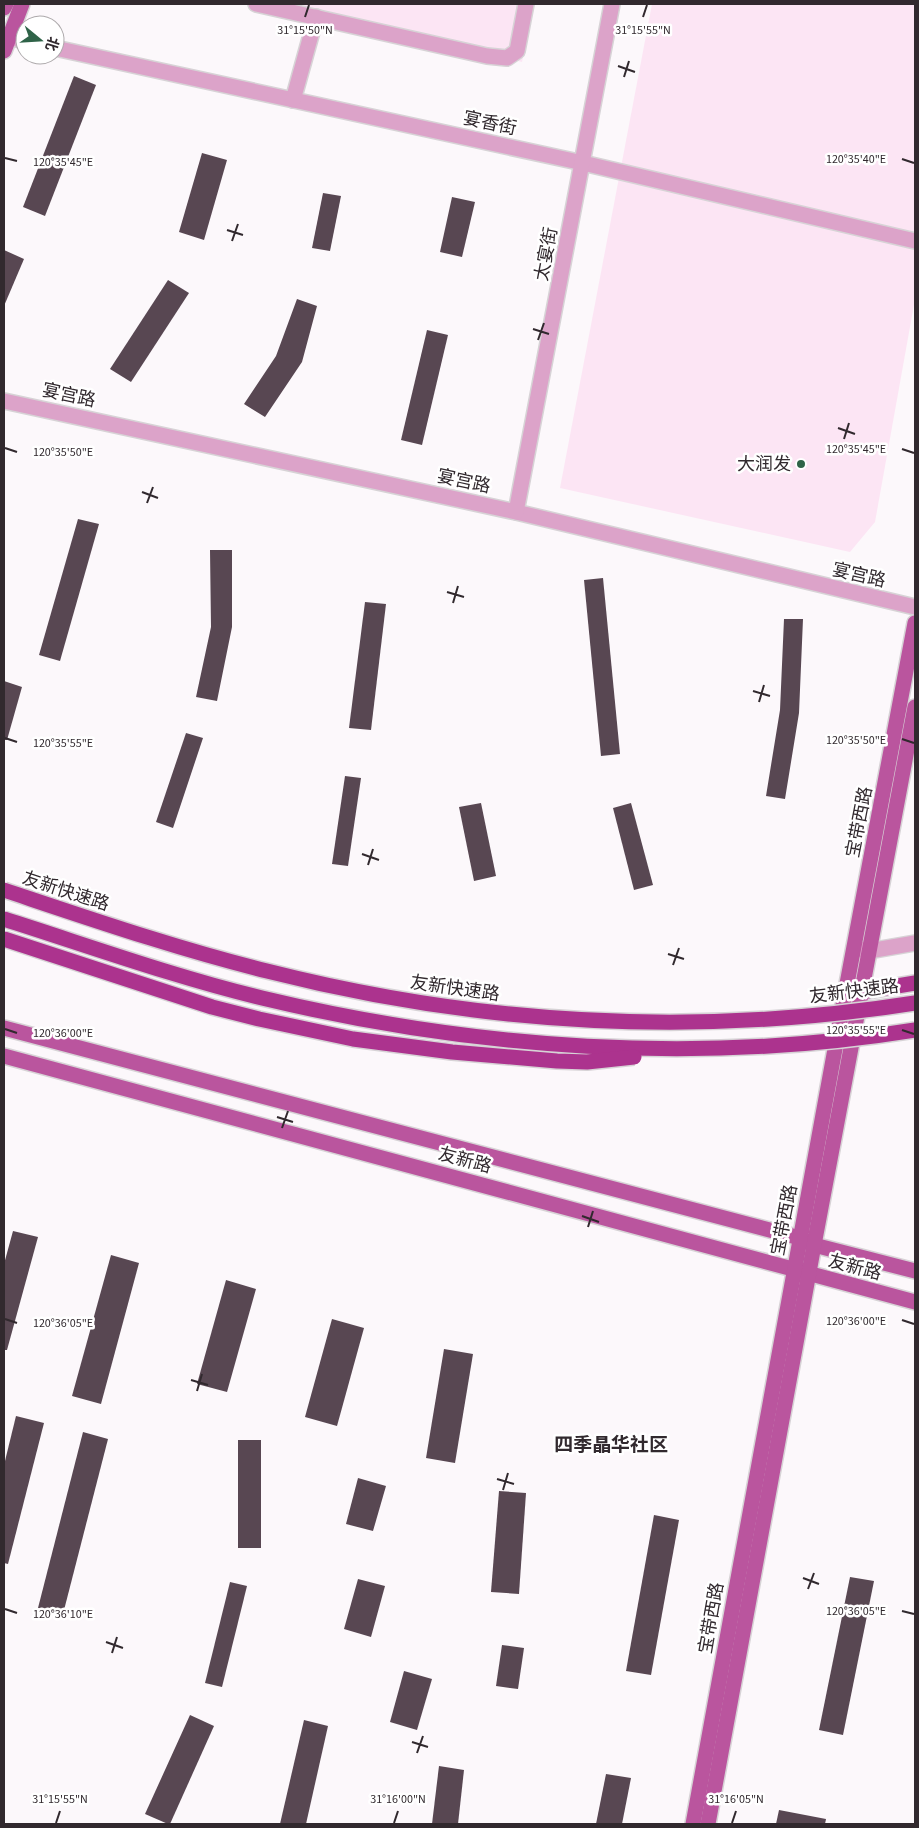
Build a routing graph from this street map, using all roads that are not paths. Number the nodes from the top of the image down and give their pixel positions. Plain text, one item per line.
1 (6, 4) edge
2 (22, 4) edge
3 (256, 4) edge
4 (526, 4) edge
5 (612, 4) edge
6 (4, 8) edge
7 (316, 17) junction
8 (5, 42) edge
9 (65, 50) edge
10 (293, 100) junction
11 (583, 163) junction
12 (915, 241) edge
13 (4, 401) edge
14 (516, 512) junction
15 (915, 607) edge
16 (915, 623) edge
17 (915, 707) edge
18 (4, 890) edge
19 (4, 918) edge
20 (4, 938) edge
21 (915, 943) edge
22 (854, 948) junction
23 (869, 951) junction
24 (915, 983) edge
25 (846, 989) junction
26 (861, 992) junction
27 (915, 1002) edge
28 (4, 1028) edge
29 (915, 1030) edge
30 (711, 1048) junction
31 (4, 1056) edge
32 (807, 1242) junction
33 (794, 1269) junction
34 (915, 1271) edge
35 (809, 1275) junction
36 (915, 1302) edge
37 (693, 1824) edge
38 (708, 1824) edge

1 - 6 main road
2 - 8 main road
3 - 7 street
4 - 7 street
5 - 11 street, 太宴街
7 - 10 street
9 - 10 street, 宴香街
10 - 11 street, 宴香街
11 - 12 street, 宴香街
11 - 14 street, 太宴街
13 - 14 street, 宴宫路
14 - 15 street, 宴宫路
16 - 22 main road, 宝带西路
17 - 23 main road, 宝带西路
18 - 27 highway, 友新快速路, bridge
19 - 30 highway, bridge
20 - 30 highway, bridge
21 - 23 street
22 - 23 street
22 - 25 main road, 宝带西路
23 - 26 main road, 宝带西路
24 - 26 highway
25 - 26 highway
25 - 32 main road, 宝带西路
26 - 32 main road, 宝带西路
28 - 32 main road, 友新路
29 - 30 highway, bridge
31 - 33 main road, 友新路
32 - 33 main road, 宝带西路
32 - 34 main road, 友新路
32 - 35 main road, 宝带西路
33 - 35 main road, 友新路
33 - 37 main road, 宝带西路
35 - 36 main road, 友新路
35 - 38 main road, 宝带西路

